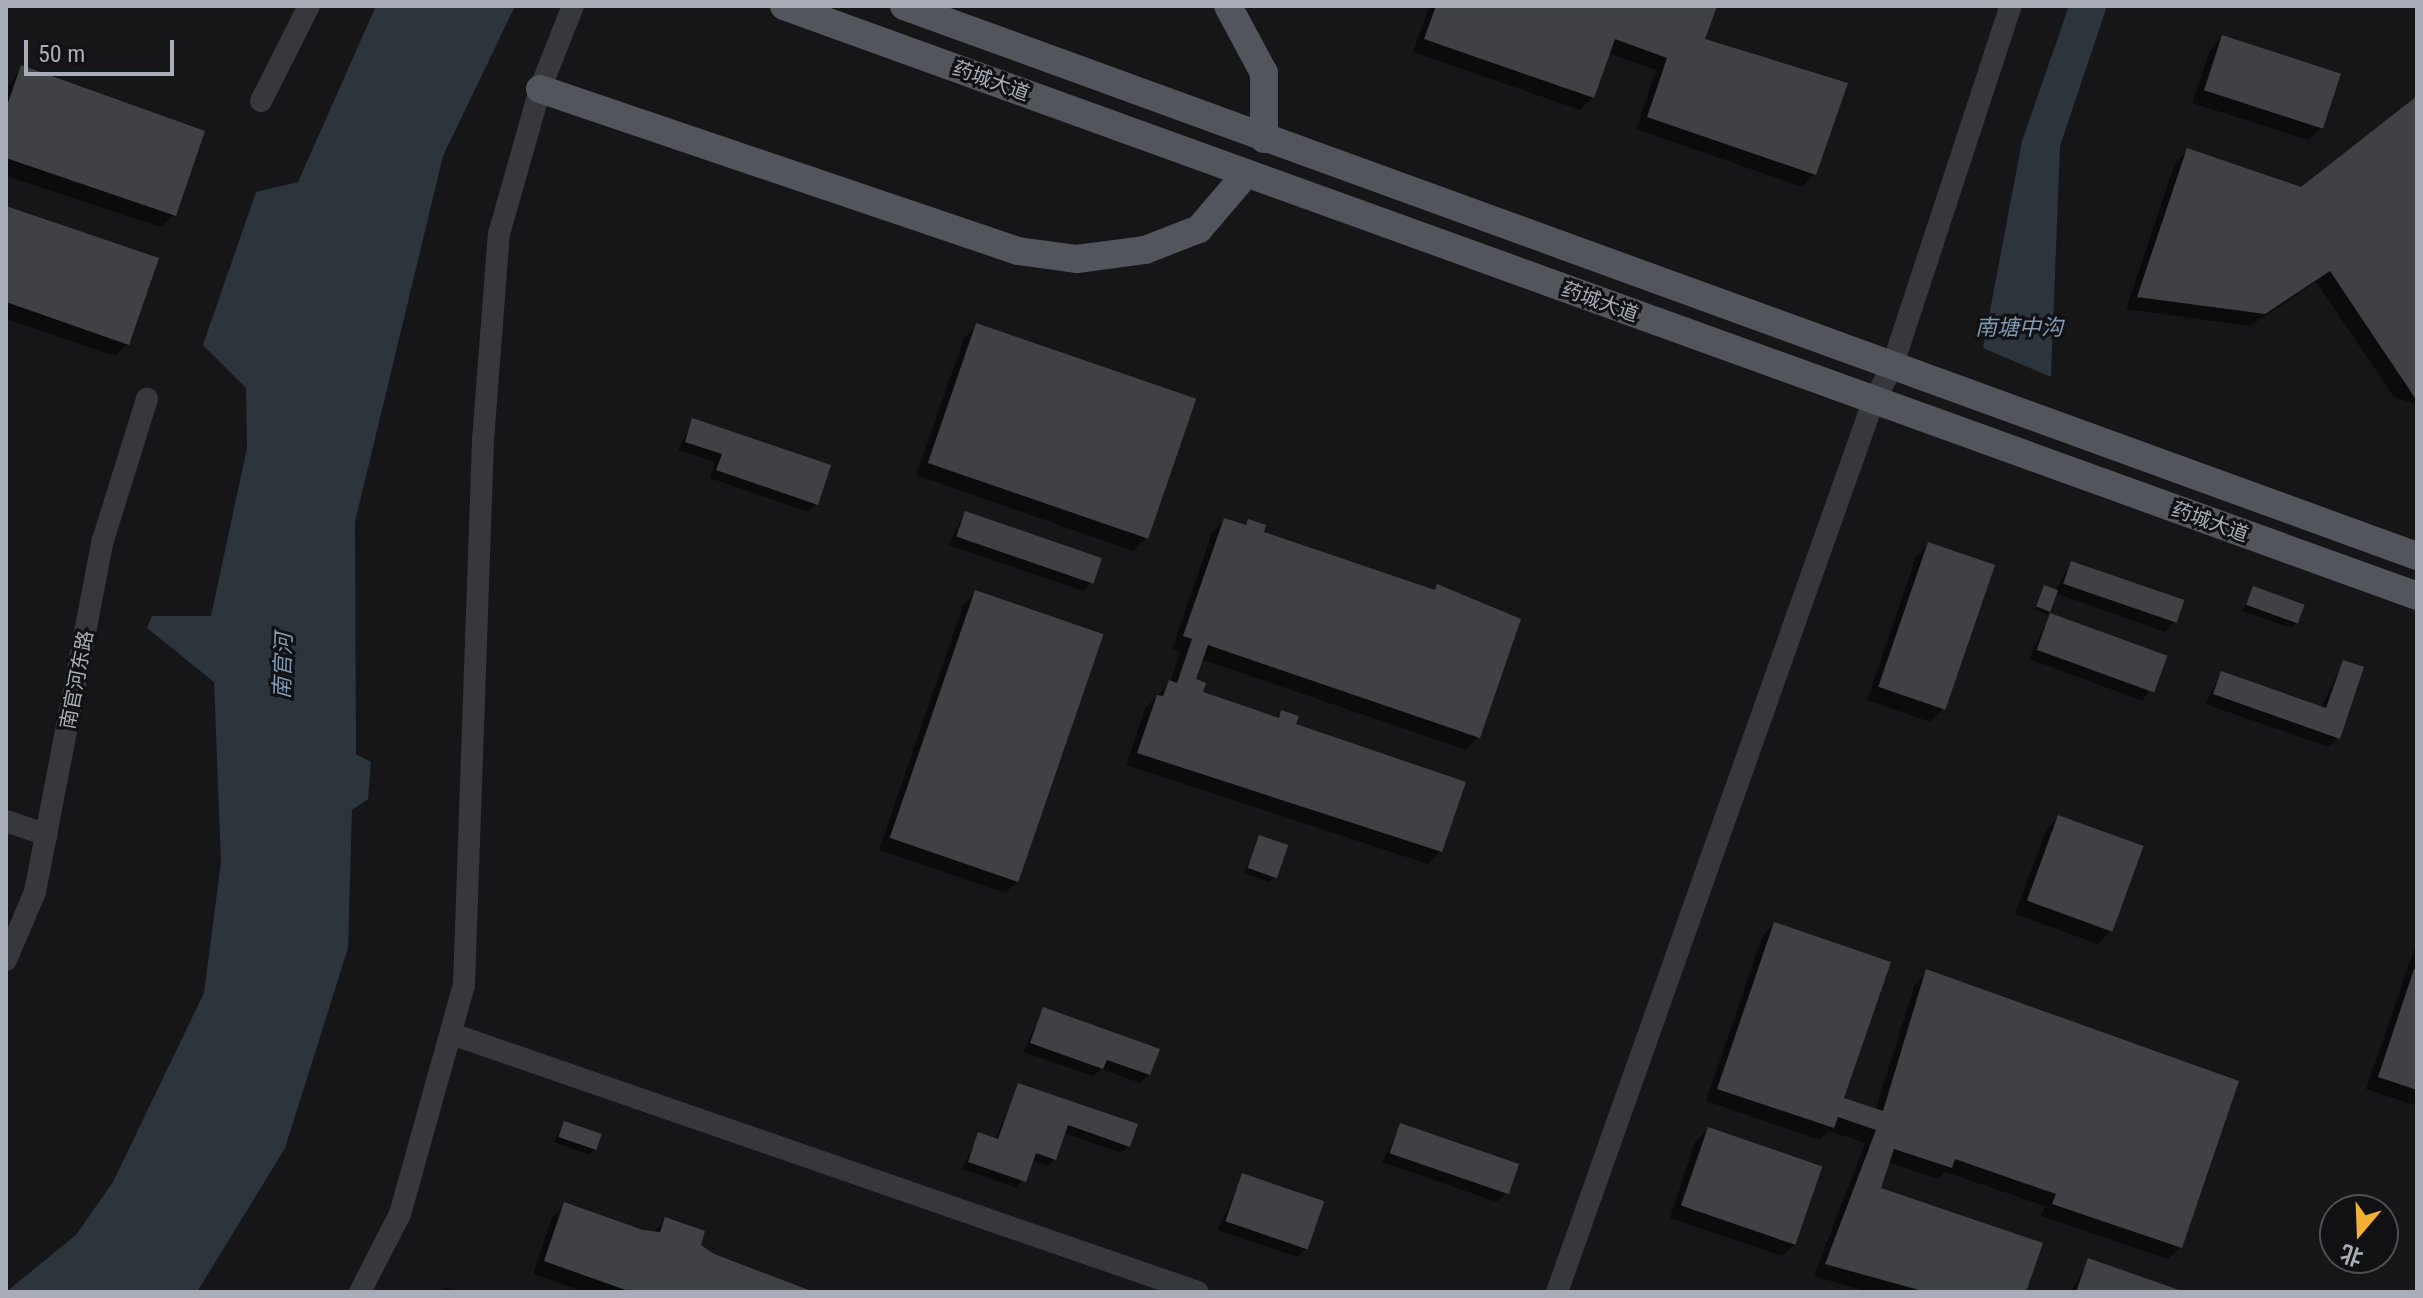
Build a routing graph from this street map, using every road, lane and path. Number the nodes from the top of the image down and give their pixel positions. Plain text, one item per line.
1 (309, 6) edge
2 (573, 6) edge
3 (784, 6) edge
4 (904, 6) edge
5 (1228, 6) edge
6 (2011, 6) edge
7 (540, 89) junction
8 (261, 101) dead end
9 (1264, 139) junction
10 (1246, 174) junction
11 (1891, 370) junction
12 (147, 399) dead end
13 (1873, 402) junction
14 (2417, 556) edge
15 (2417, 596) edge
16 (6, 821) edge
17 (47, 835) junction
18 (6, 960) edge
19 (452, 1034) junction
20 (360, 1292) edge
21 (1198, 1292) edge
22 (1557, 1292) edge

1 - 8 street
2 - 7 street
3 - 10 main road, 药城大道
4 - 9 main road, 药城大道
5 - 9 main road
6 - 11 street
7 - 10 main road
7 - 19 street
9 - 11 main road, 药城大道
10 - 13 main road, 药城大道
11 - 13 street
11 - 14 main road, 药城大道
12 - 17 street, 南官河东路
13 - 15 main road, 药城大道
13 - 22 street
16 - 17 street
17 - 18 street, 南官河东路
19 - 20 street
19 - 21 street

